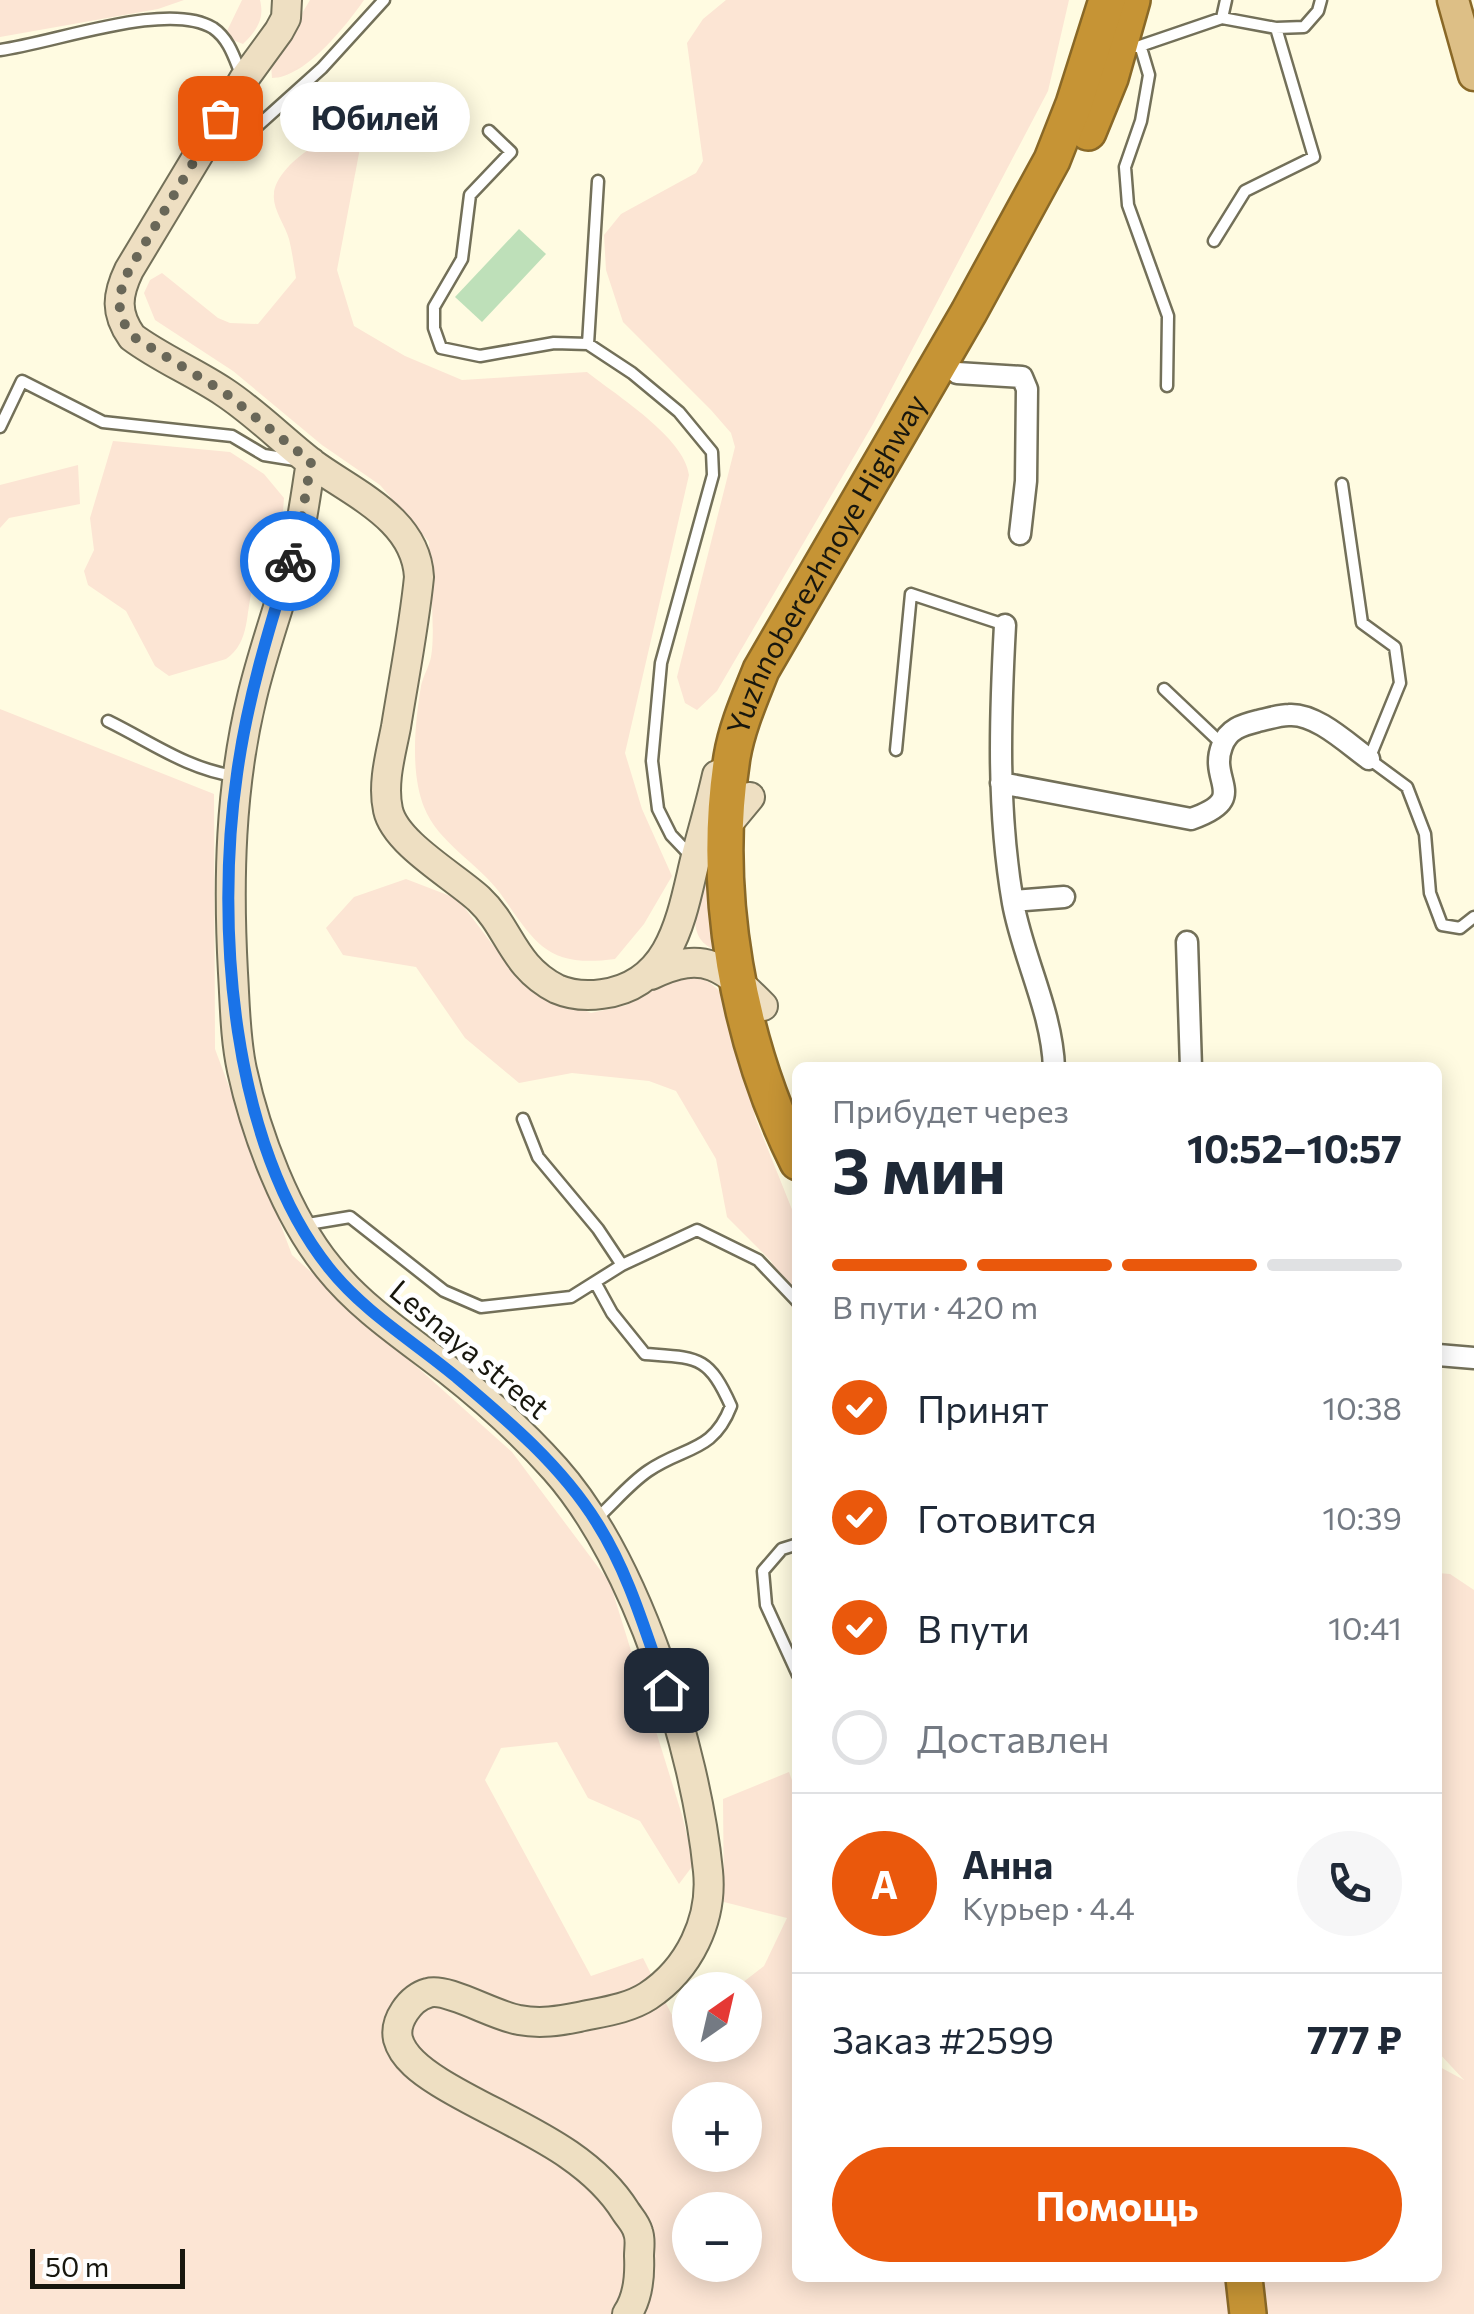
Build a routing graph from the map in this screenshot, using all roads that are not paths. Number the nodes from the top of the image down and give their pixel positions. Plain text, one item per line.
1 (287, 0) edge
2 (384, 0) edge
3 (1107, 0) edge
4 (1132, 0) edge
5 (1226, 0) edge
6 (1321, 0) edge
7 (1453, 0) edge
8 (1462, 0) edge
9 (1222, 18) junction
10 (1276, 28) junction
11 (1474, 46) edge
12 (0, 50) edge
13 (1116, 55) junction
14 (1474, 75) edge
15 (244, 79) junction
16 (489, 131) dead end
17 (205, 144) junction
18 (598, 180) dead end
19 (1214, 241) dead end
20 (588, 344) junction
21 (956, 373) junction
22 (1167, 386) dead end
23 (0, 427) edge
24 (311, 462) junction
25 (1342, 484) dead end
26 (1020, 534) dead end
27 (1005, 626) joint
28 (761, 670) junction
29 (1164, 689) dead end
30 (108, 722) dead end
31 (1222, 744) junction
32 (896, 750) dead end
33 (1370, 759) junction
34 (236, 776) junction
35 (1001, 783) junction
36 (739, 810) junction
37 (693, 873) junction
38 (1064, 897) dead end
39 (1013, 901) junction
40 (1474, 916) edge
41 (1187, 942) dead end
42 (650, 976) junction
43 (751, 994) junction
44 (1053, 1062) edge
45 (1191, 1062) edge
46 (792, 1103) edge
47 (524, 1119) dead end
48 (792, 1148) edge
49 (301, 1226) junction
50 (622, 1265) junction
51 (595, 1282) junction
52 (792, 1296) edge
53 (1442, 1354) edge
54 (1474, 1358) edge
55 (595, 1520) junction
56 (792, 1546) edge
57 (792, 1661) edge
58 (1244, 2282) edge
59 (1264, 2282) edge
60 (627, 2314) edge
61 (1248, 2314) edge
62 (1268, 2314) edge

1 - 15 street
2 - 17 lane
3 - 13 highway, Yuzhnoberezhnoye Highway
4 - 13 highway, Yuzhnoberezhnoye Highway
5 - 9 lane
6 - 10 lane
7 - 14 main road
8 - 11 main road
9 - 10 lane
9 - 13 lane
10 - 19 lane
12 - 15 lane
13 - 21 highway, Yuzhnoberezhnoye Highway
13 - 22 lane
13 - 28 highway, Yuzhnoberezhnoye Highway
15 - 17 street
16 - 20 lane
17 - 24 street
18 - 20 lane
20 - 37 lane
21 - 26 street
21 - 36 highway, Yuzhnoberezhnoye Highway
23 - 24 lane
24 - 34 street, Lesnaya street
24 - 42 street
25 - 33 lane
27 - 32 lane
27 - 35 street
28 - 36 highway, Yuzhnoberezhnoye Highway
28 - 37 street
29 - 31 lane
30 - 34 lane
31 - 33 street
31 - 35 street
33 - 40 lane
34 - 49 street, Lesnaya street
35 - 39 street
36 - 37 street
36 - 43 highway, Yuzhnoberezhnoye Highway
37 - 42 street
38 - 39 street
39 - 44 street
41 - 45 street
42 - 43 street
43 - 46 highway, Yuzhnoberezhnoye Highway
43 - 48 highway, Yuzhnoberezhnoye Highway
47 - 50 lane
49 - 51 lane
49 - 55 street, Lesnaya street
50 - 51 lane
50 - 52 lane
51 - 55 lane
53 - 54 street
55 - 60 street, Lesnaya street
56 - 57 lane
58 - 61 highway
59 - 62 highway

